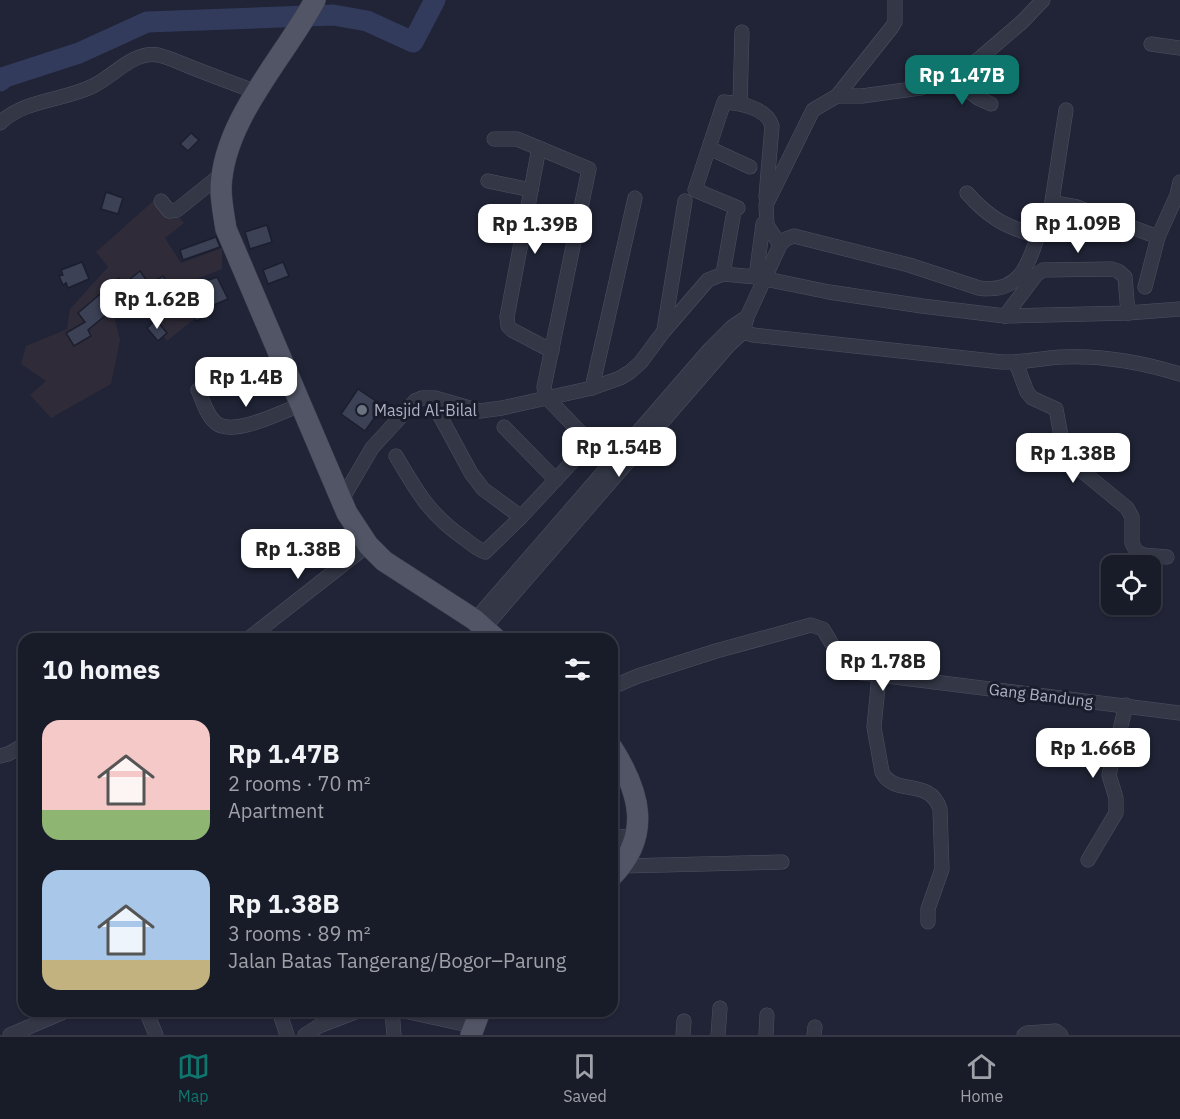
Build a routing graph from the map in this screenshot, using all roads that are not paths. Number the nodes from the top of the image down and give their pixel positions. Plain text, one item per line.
1 (313, 0) edge
2 (895, 0) edge
3 (1043, 0) edge
4 (742, 32) dead end
5 (1151, 44) dead end
6 (1180, 48) edge
7 (952, 78) junction
8 (257, 92) junction
9 (837, 96) junction
10 (740, 103) junction
11 (991, 104) dead end
12 (1066, 110) dead end
13 (0, 123) edge
14 (494, 139) dead end
15 (539, 148) junction
16 (709, 148) junction
17 (750, 167) dead end
18 (223, 173) junction
19 (488, 181) dead end
20 (1180, 182) edge
21 (531, 190) junction
22 (967, 193) dead end
23 (635, 198) dead end
24 (161, 201) dead end
25 (685, 201) dead end
26 (766, 205) junction
27 (1051, 208) junction
28 (763, 224) dead end
29 (1037, 236) junction
30 (1158, 237) junction
31 (780, 245) junction
32 (723, 274) junction
33 (760, 278) junction
34 (1145, 288) dead end
35 (1180, 309) edge
36 (1128, 313) junction
37 (1005, 316) junction
38 (747, 317) junction
39 (664, 331) junction
40 (743, 332) junction
41 (552, 351) junction
42 (1016, 363) junction
43 (1180, 374) edge
44 (592, 387) junction
45 (198, 390) dead end
46 (547, 398) junction
47 (300, 405) junction
48 (440, 416) dead end
49 (504, 427) dead end
50 (396, 456) dead end
51 (556, 480) junction
52 (341, 501) junction
53 (521, 517) junction
54 (368, 545) junction
55 (1167, 556) dead end
56 (485, 629) edge
57 (256, 633) edge
58 (879, 676) junction
59 (618, 684) edge
60 (1126, 705) junction
61 (1180, 713) edge
62 (18, 748) edge
63 (0, 756) edge
64 (618, 758) edge
65 (636, 836) junction
66 (618, 837) edge
67 (1088, 860) dead end
68 (782, 862) dead end
69 (618, 870) edge
70 (618, 871) edge
71 (928, 922) dead end
72 (720, 1008) dead end
73 (766, 1015) dead end
74 (52, 1017) edge
75 (148, 1017) edge
76 (281, 1017) edge
77 (342, 1017) edge
78 (392, 1017) edge
79 (436, 1017) edge
80 (474, 1024) edge
81 (10, 1035) edge
82 (156, 1035) edge
83 (287, 1035) edge
84 (305, 1035) edge
85 (394, 1035) edge
86 (718, 1035) edge
87 (765, 1035) edge
88 (1024, 1035) edge
89 (1061, 1035) edge

1 - 8 main road
2 - 9 street
3 - 7 street
4 - 10 street
5 - 6 street
7 - 9 street
7 - 11 street
8 - 13 street
8 - 18 main road
9 - 26 street
10 - 16 street
10 - 26 street
12 - 27 street
14 - 15 street
15 - 21 street
15 - 41 street
16 - 17 street
16 - 32 street
18 - 24 street
18 - 47 main road
19 - 21 street
20 - 30 street
21 - 41 street
22 - 29 street
23 - 44 street
25 - 39 street
26 - 31 street
27 - 29 street
27 - 30 street
28 - 33 street
29 - 31 street
30 - 34 street
31 - 33 street
32 - 33 street
32 - 39 street
33 - 37 street
33 - 38 street
35 - 36 street
36 - 37 street
36 - 37 street
38 - 40 street
38 - 56 street
39 - 44 street
40 - 42 street
40 - 56 street
41 - 46 street
42 - 43 street
42 - 55 street
44 - 46 street
45 - 47 street
46 - 51 street
46 - 52 street
47 - 52 main road
48 - 53 street
49 - 51 street
50 - 53 street
51 - 53 street
52 - 54 main road
54 - 56 main road
54 - 57 street
58 - 59 street, Gang Bandung
58 - 60 street, Gang Bandung
58 - 71 street
60 - 61 street, Gang Bandung
60 - 67 street
62 - 63 street
64 - 65 main road
65 - 66 street
65 - 69 main road
68 - 70 street
72 - 86 street
73 - 87 street
74 - 81 street
75 - 82 street
76 - 83 street
77 - 84 street
78 - 85 street
79 - 80 street
88 - 89 street

